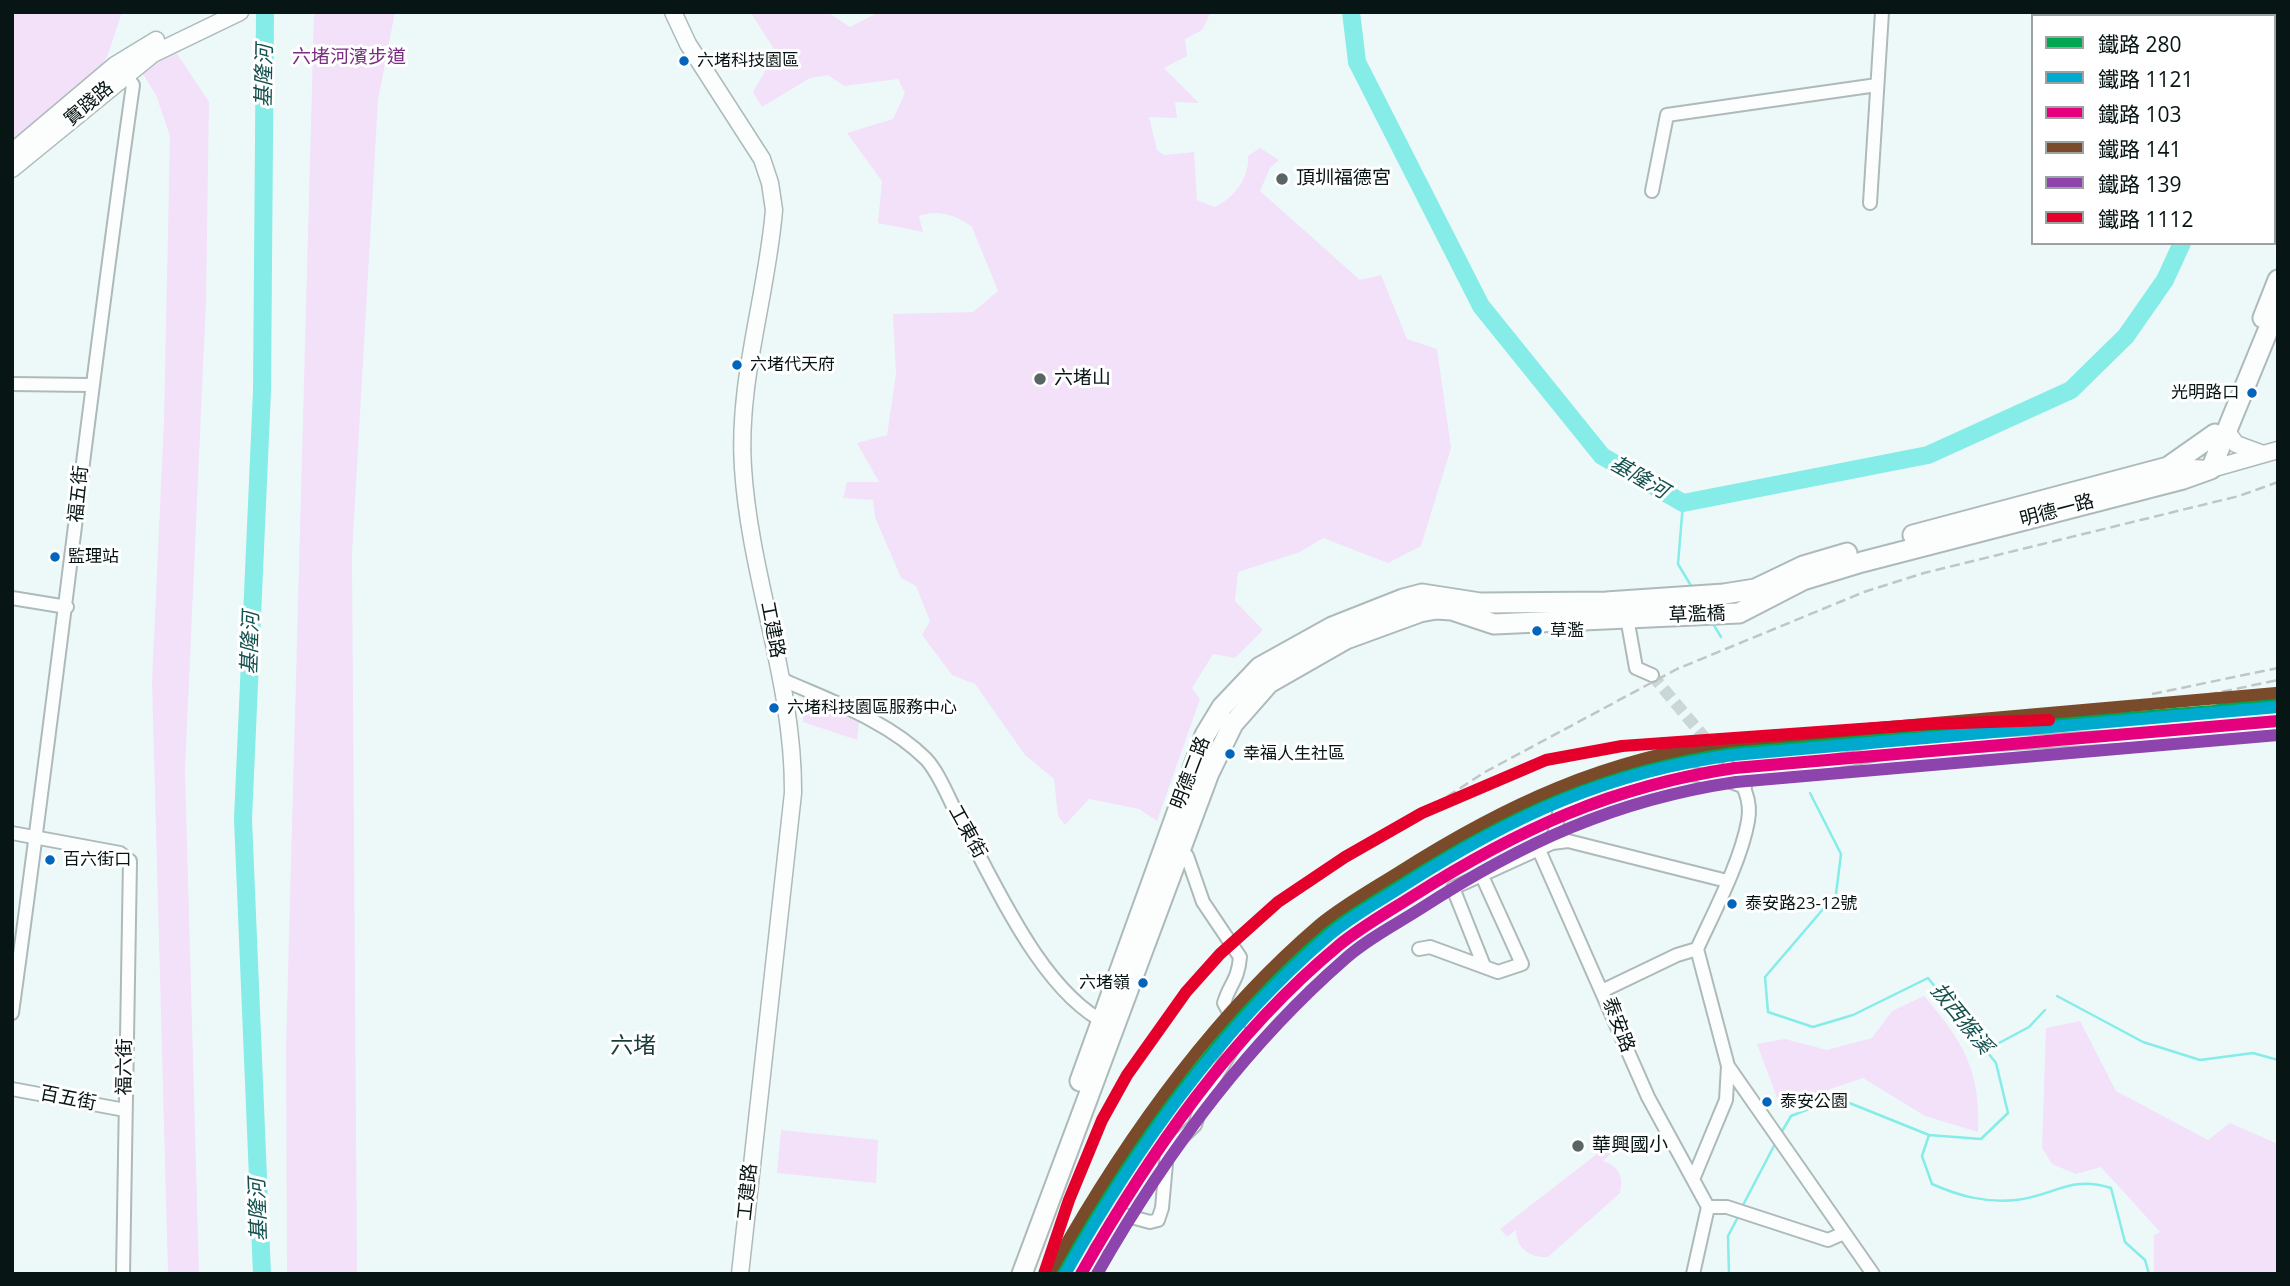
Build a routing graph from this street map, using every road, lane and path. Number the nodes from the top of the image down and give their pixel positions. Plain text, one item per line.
1 (215, 12) edge
2 (240, 12) edge
3 (673, 12) edge
4 (1882, 12) edge
5 (167, 40) junction
6 (120, 69) junction
7 (1877, 85) junction
8 (12, 152) edge
9 (12, 169) edge
10 (1652, 191) dead end
11 (1870, 203) dead end
12 (2278, 280) edge
13 (2278, 306) edge
14 (12, 384) edge
15 (90, 385) junction
16 (2221, 433) junction
17 (2271, 452) edge
18 (2168, 467) junction
19 (2211, 469) junction
20 (1724, 594) joint
21 (12, 598) edge
22 (1647, 598) joint
23 (67, 607) junction
24 (1626, 609) junction
25 (1739, 613) joint
26 (1655, 617) joint
27 (1652, 675) tunnel mouth
28 (781, 679) junction
29 (2278, 728) edge
30 (1729, 767) tunnel mouth
31 (1743, 783) junction
32 (12, 833) edge
33 (37, 837) junction
34 (1552, 843) junction
35 (1539, 850) junction
36 (1187, 856) dead end
37 (1482, 876) junction
38 (1727, 881) junction
39 (1419, 949) dead end
40 (1697, 949) junction
41 (1484, 967) junction
42 (1602, 991) junction
43 (12, 1013) edge
44 (1108, 1024) junction
45 (1728, 1066) junction
46 (12, 1088) edge
47 (125, 1110) junction
48 (1694, 1177) junction
49 (1708, 1206) junction
50 (1844, 1233) junction
51 (123, 1274) edge
52 (740, 1274) edge
53 (1007, 1274) edge
54 (1022, 1274) edge
55 (1088, 1274) edge
56 (1693, 1274) edge
57 (1873, 1274) edge

1 - 5 street
2 - 5 street
3 - 28 street, 工建路
4 - 7 street
5 - 6 street, 實踐路
6 - 8 street, 實踐路
6 - 9 street, 實踐路
6 - 15 street, 福五街
7 - 10 street
7 - 11 street
12 - 16 main road
13 - 16 main road
14 - 15 street
15 - 23 street, 福五街
16 - 17 street
16 - 18 main road
16 - 19 main road
17 - 19 street
18 - 19 street
18 - 20 main road, 明德一路
19 - 25 main road, 明德一路
20 - 22 main road, 草濫橋
21 - 23 street
22 - 24 main road, 明德二路
23 - 33 street, 福五街
24 - 26 main road, 明德二路
24 - 27 street
24 - 44 main road, 明德二路
25 - 26 main road, 草濫橋
28 - 44 street, 工東街
28 - 52 street, 工建路
29 - 31 street
30 - 31 street
31 - 34 street
31 - 38 street
32 - 33 street
33 - 43 street, 福五街
33 - 47 street, 福六街
34 - 35 street
34 - 38 street
35 - 37 street
35 - 42 street
36 - 55 street
37 - 41 street
37 - 41 street
38 - 40 street
39 - 41 street
40 - 42 street, 泰安路
40 - 45 street
42 - 48 street, 泰安路
44 - 53 main road, 明德二路
44 - 54 main road, 明德二路
45 - 48 street
45 - 50 street
46 - 47 street, 百五街
47 - 51 street, 福六街
48 - 49 street, 泰安路
49 - 50 street
49 - 56 street
50 - 57 street

